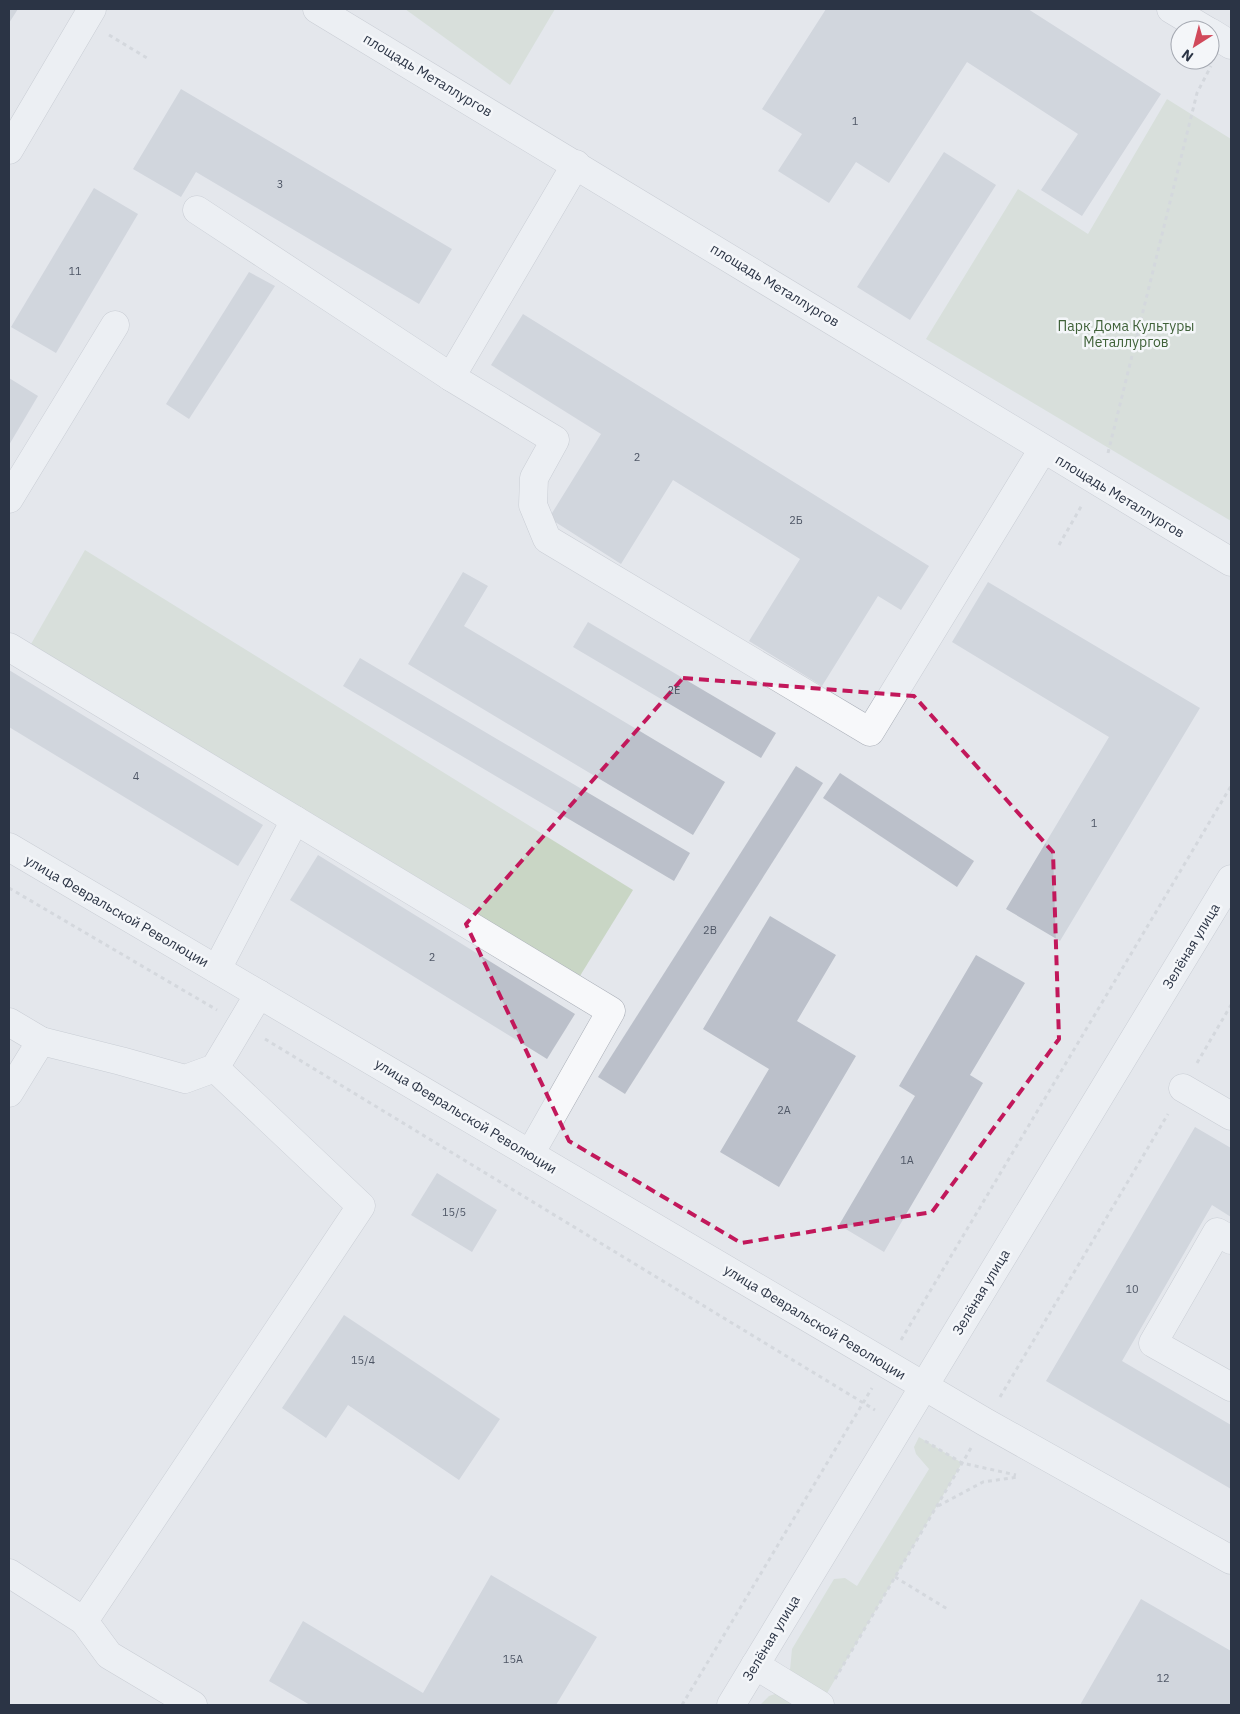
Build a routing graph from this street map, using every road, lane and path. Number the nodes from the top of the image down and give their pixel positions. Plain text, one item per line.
1 (92, 9) edge
2 (317, 9) edge
3 (1171, 9) edge
4 (1189, 20) edge
5 (107, 34) dead end
6 (147, 58) dead end
7 (1206, 70) edge
8 (9, 150) edge
9 (576, 164) junction
10 (197, 210) dead end
11 (115, 324) dead end
12 (451, 377) junction
13 (1110, 448) dead end
14 (1043, 449) junction
15 (9, 499) edge
16 (1231, 562) edge
17 (9, 646) edge
18 (1231, 786) edge
19 (295, 820) junction
20 (9, 847) edge
21 (1231, 879) edge
22 (9, 888) edge
23 (217, 969) junction
24 (260, 994) junction
25 (1231, 1005) edge
26 (241, 1024) junction
27 (11, 1029) edge
28 (41, 1041) junction
29 (215, 1068) junction
30 (1183, 1088) junction
31 (9, 1093) edge
32 (1231, 1116) edge
33 (530, 1154) junction
34 (1231, 1240) edge
35 (886, 1364) junction
36 (924, 1386) junction
37 (1231, 1387) edge
38 (864, 1402) junction
39 (985, 1422) junction
40 (900, 1425) junction
41 (962, 1463) junction
42 (936, 1507) junction
43 (1231, 1560) edge
44 (9, 1573) edge
45 (895, 1577) junction
46 (949, 1610) dead end
47 (84, 1621) junction
48 (755, 1665) junction
49 (825, 1697) edge
50 (193, 1705) edge
51 (682, 1705) edge
52 (731, 1705) edge

1 - 8 street
2 - 9 street, площадь Металлургов
3 - 4 street
5 - 6 path
7 - 13 path
9 - 12 street
9 - 14 street, площадь Металлургов
10 - 12 street
11 - 15 street
12 - 14 street
14 - 16 street, площадь Металлургов
17 - 19 street
18 - 35 path
19 - 23 street
19 - 33 street
20 - 23 street, улица Февральской Революции
21 - 36 street, Зелёная улица
22 - 26 path
23 - 24 street, улица Февральской Революции
24 - 26 street
24 - 33 street, улица Февральской Революции
25 - 30 path
26 - 29 street
26 - 38 path
27 - 28 street
28 - 29 street
28 - 31 street
29 - 47 street
30 - 32 street
30 - 39 path
33 - 35 street, улица Февральской Революции
34 - 37 street
35 - 36 street, улица Февральской Революции
35 - 38 path
36 - 39 street, улица Февральской Революции
36 - 40 street, Зелёная улица
38 - 40 path
38 - 51 path
39 - 41 path
39 - 43 street, улица Февральской Революции
40 - 41 path
40 - 48 street, Зелёная улица
41 - 42 path
41 - 42 path
42 - 45 path
44 - 47 street
45 - 46 path
45 - 49 path
47 - 50 street
48 - 49 street
48 - 52 street, Зелёная улица

